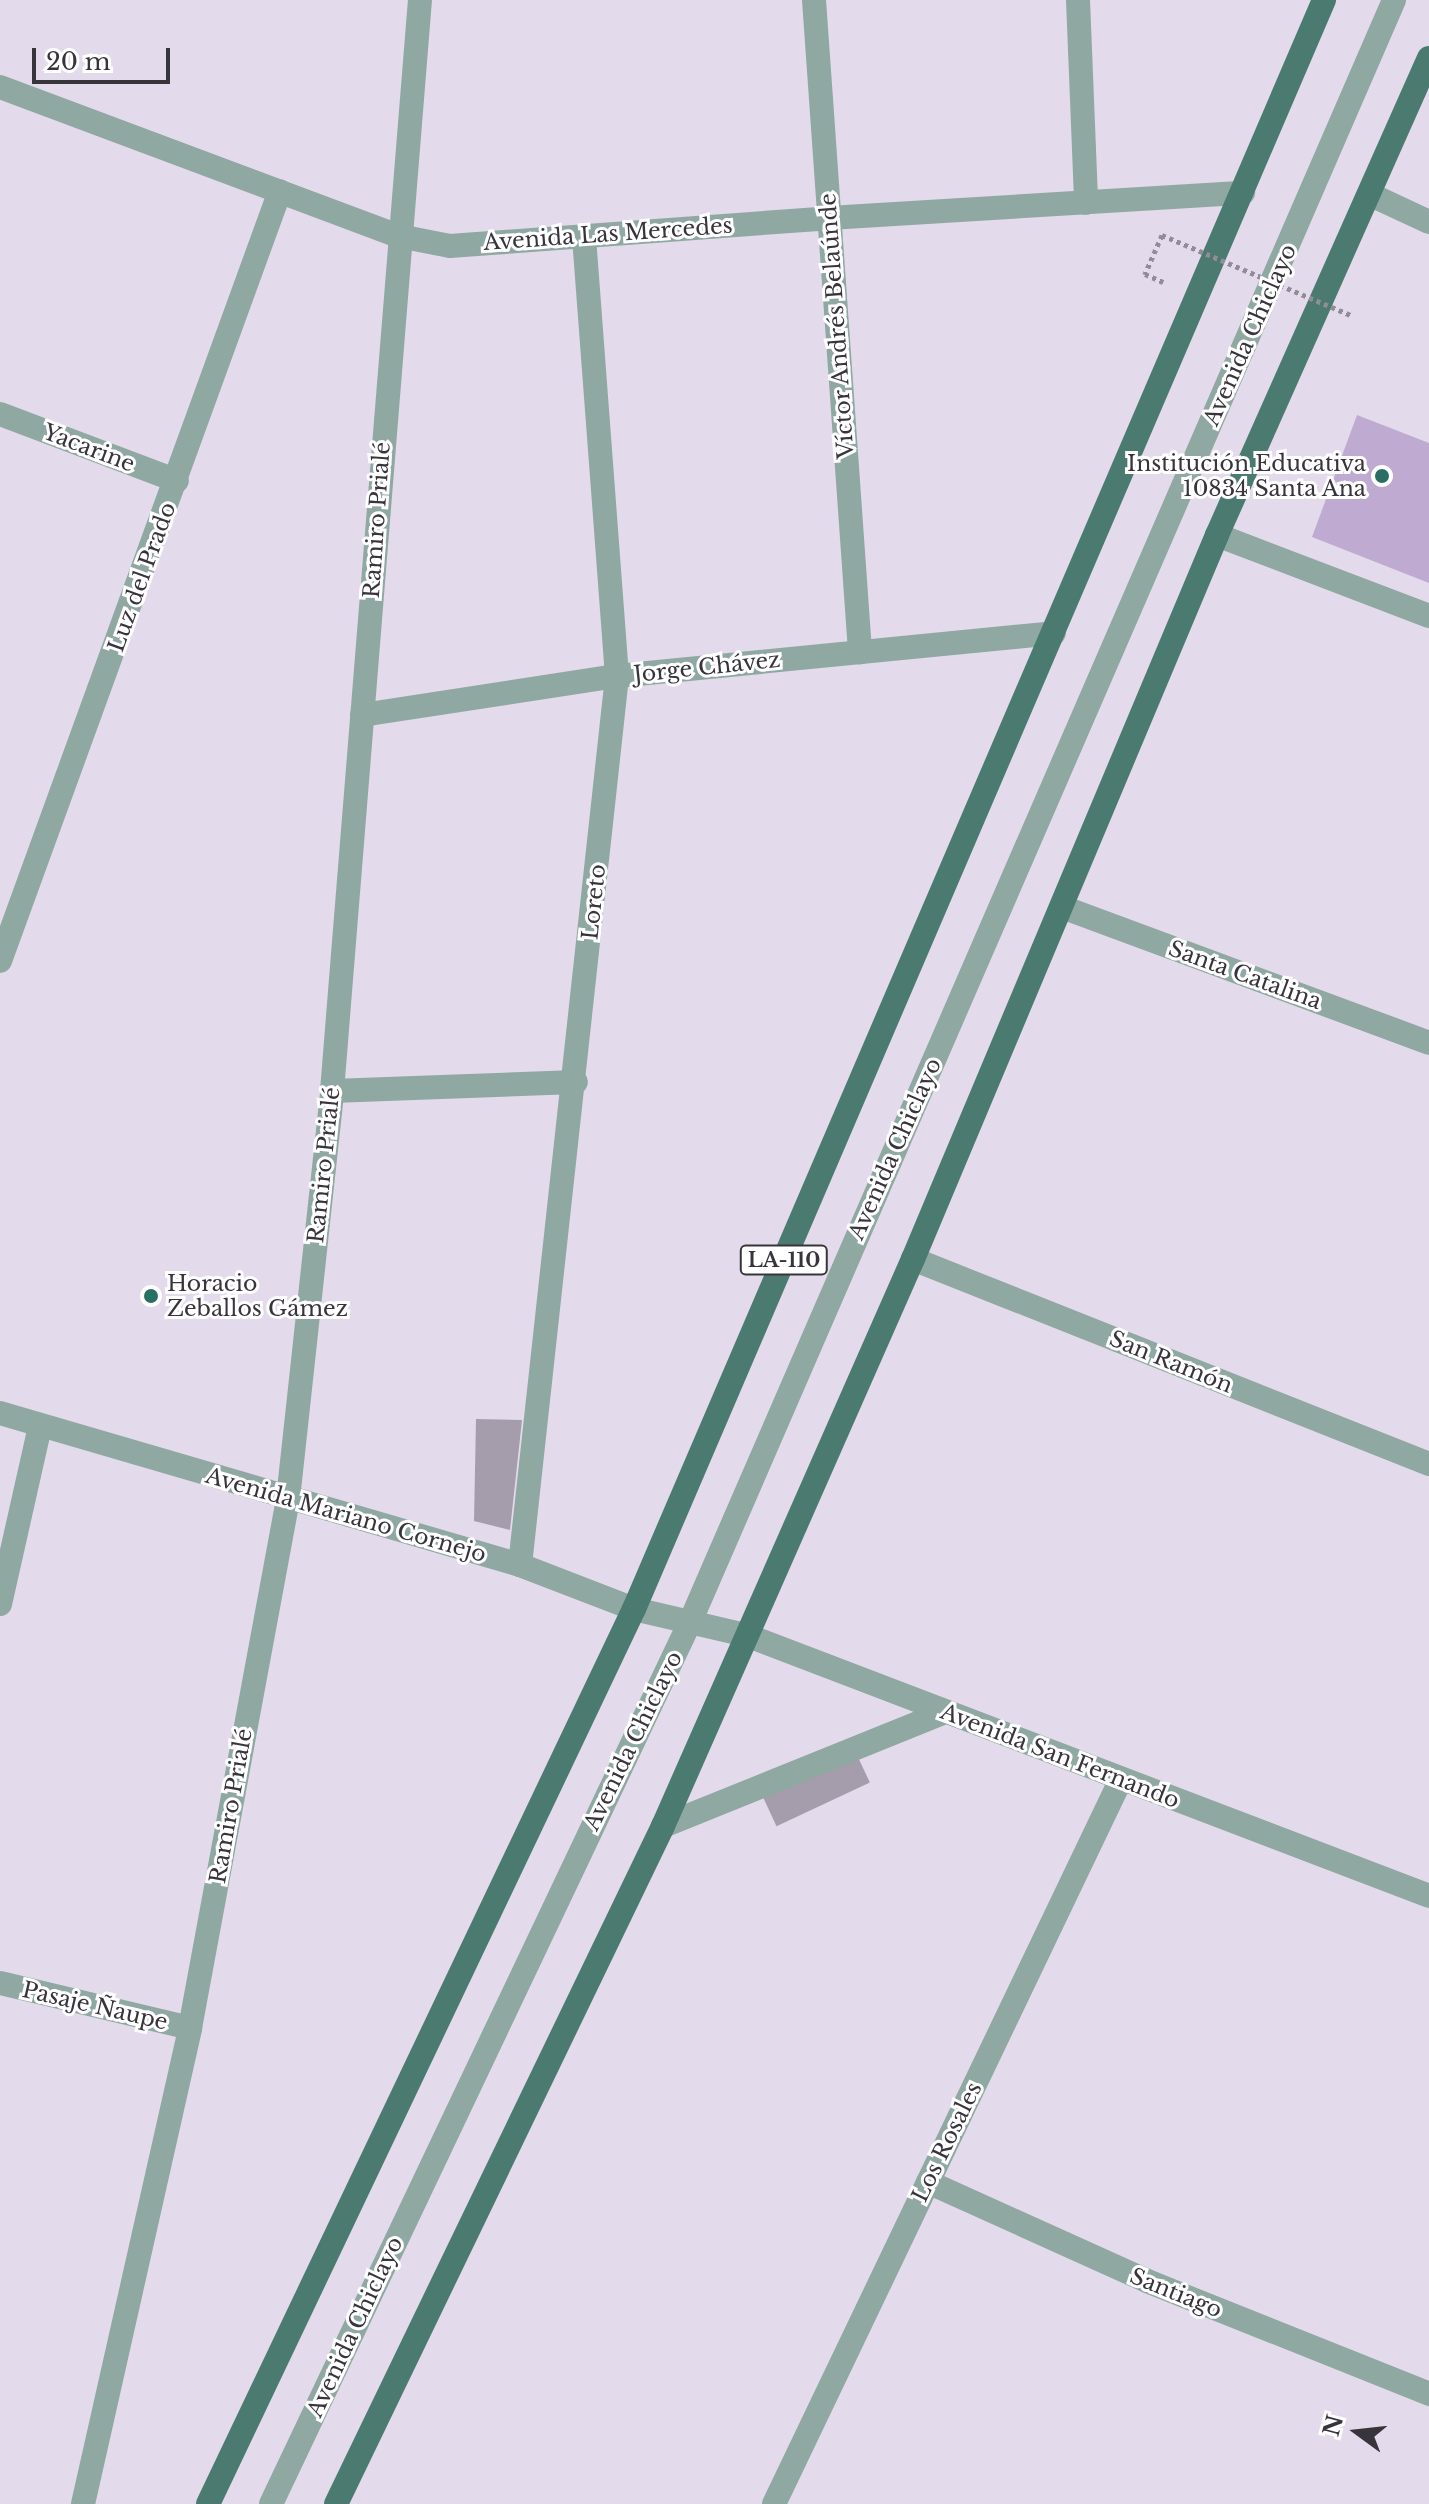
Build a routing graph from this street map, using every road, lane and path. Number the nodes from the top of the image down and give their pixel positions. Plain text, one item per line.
1 (420, 0) edge
2 (814, 0) edge
3 (1078, 0) edge
4 (1324, 0) edge
5 (1394, 0) edge
6 (1429, 58) edge
7 (0, 87) edge
8 (280, 191) junction
9 (1243, 193) junction
10 (1369, 194) junction
11 (1086, 203) junction
12 (829, 218) junction
13 (1429, 222) edge
14 (399, 236) junction
15 (584, 236) junction
16 (1145, 274) dead end
17 (1353, 316) dead end
18 (0, 414) edge
19 (177, 481) junction
20 (1217, 535) junction
21 (1429, 616) edge
22 (1054, 633) junction
23 (860, 652) junction
24 (617, 676) junction
25 (362, 715) junction
26 (1062, 907) junction
27 (8, 912) edge
28 (0, 961) edge
29 (1429, 1043) edge
30 (576, 1082) junction
31 (332, 1091) junction
32 (913, 1259) junction
33 (0, 1413) edge
34 (40, 1427) junction
35 (1429, 1464) edge
36 (288, 1499) junction
37 (520, 1565) junction
38 (0, 1604) edge
39 (634, 1609) junction
40 (691, 1620) junction
41 (746, 1635) junction
42 (945, 1712) junction
43 (1121, 1779) junction
44 (663, 1826) junction
45 (1429, 1896) edge
46 (0, 1983) edge
47 (190, 2028) junction
48 (928, 2182) junction
49 (1429, 2394) edge
50 (83, 2504) edge
51 (208, 2504) edge
52 (271, 2504) edge
53 (336, 2504) edge
54 (774, 2504) edge

1 - 14 street, Ramiro Prialé
2 - 12 street, Víctor Andrés Belaúnde
3 - 11 street
4 - 9 main road, LA-110
5 - 40 street, Avenida Chiclayo
6 - 10 main road
7 - 8 street, Avenida Las Mercedes
8 - 14 street, Avenida Las Mercedes
8 - 19 street, Luz del Prado
9 - 11 street, Avenida Las Mercedes
9 - 22 main road, LA-110
10 - 13 street
10 - 20 main road
11 - 12 street, Avenida Las Mercedes
12 - 15 street, Avenida Las Mercedes
12 - 23 street, Víctor Andrés Belaúnde
14 - 15 street, Avenida Las Mercedes
14 - 25 street, Ramiro Prialé
15 - 24 street, Loreto
16 - 17 path, bridge
18 - 19 street, Yacarine
19 - 27 street, Luz del Prado
20 - 21 street
20 - 26 main road
22 - 23 street, Jorge Chávez
22 - 39 main road, LA-110
23 - 24 street, Jorge Chávez
24 - 25 street, Jorge Chávez
24 - 30 street, Loreto
25 - 31 street, Ramiro Prialé
26 - 29 street, Santa Catalina
26 - 32 main road
27 - 28 street, Luz del Prado
30 - 31 street
30 - 37 street, Loreto
31 - 36 street, Ramiro Prialé
32 - 35 street, San Ramón
32 - 41 main road
33 - 34 street, Avenida Mariano Cornejo
34 - 36 street, Avenida Mariano Cornejo
34 - 38 street
36 - 37 street, Avenida Mariano Cornejo
36 - 47 street, Ramiro Prialé
37 - 39 street, Avenida Mariano Cornejo
39 - 40 street, Avenida Mariano Cornejo
39 - 51 main road, LA-110
40 - 41 street, Avenida San Fernando
40 - 52 street, Avenida Chiclayo
41 - 42 street, Avenida San Fernando
41 - 44 main road
42 - 43 street, Avenida San Fernando
42 - 44 street
43 - 45 street, Avenida San Fernando
43 - 48 street, Los Rosales
44 - 53 main road
46 - 47 street, Pasaje Ñaupe
47 - 50 street, Ramiro Prialé
48 - 49 street, Santiago
48 - 54 street, Los Rosales

